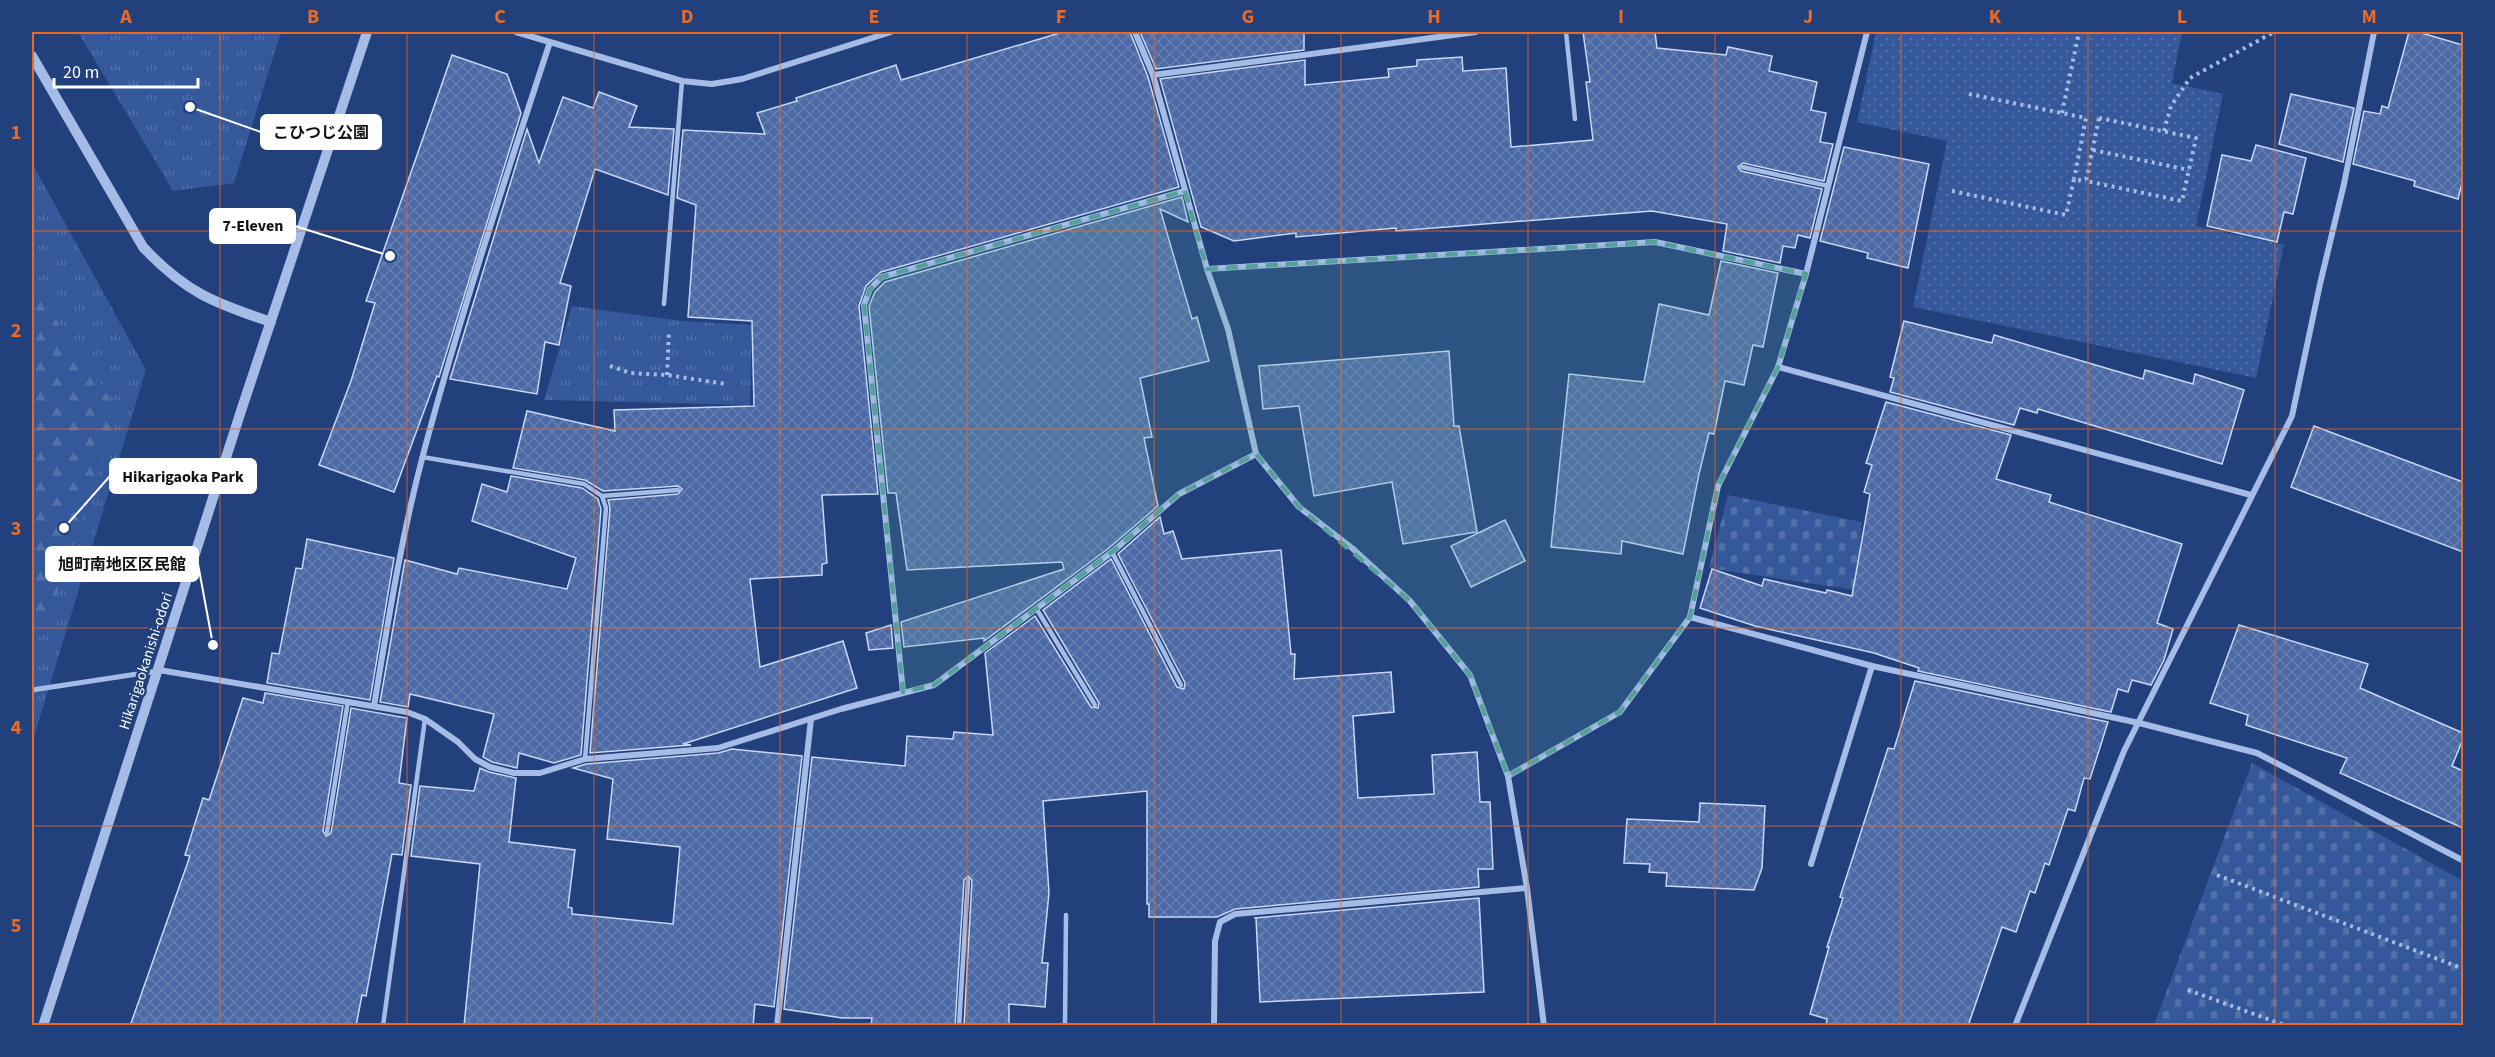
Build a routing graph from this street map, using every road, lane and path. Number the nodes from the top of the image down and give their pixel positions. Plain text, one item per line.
1 (367, 32) edge
2 (516, 32) edge
3 (891, 32) edge
4 (1135, 32) edge
5 (1476, 32) edge
6 (1566, 32) edge
7 (1867, 32) edge
8 (2079, 32) edge
9 (2274, 32) edge
10 (2374, 32) edge
11 (550, 42) junction
12 (32, 56) edge
13 (1153, 75) junction
14 (682, 81) junction
15 (1970, 94) dead end
16 (2062, 113) junction
17 (1575, 119) dead end
18 (2164, 131) junction
19 (2093, 150) junction
20 (1742, 167) dead end
21 (2189, 170) junction
22 (2074, 179) junction
23 (2086, 181) junction
24 (1828, 186) junction
25 (1185, 191) junction
26 (1952, 191) dead end
27 (1207, 269) junction
28 (1806, 274) junction
29 (664, 304) joint
30 (271, 322) junction
31 (610, 366) dead end
32 (1778, 367) junction
33 (667, 375) junction
34 (726, 384) dead end
35 (1256, 454) junction
36 (422, 457) junction
37 (678, 490) dead end
38 (2251, 495) junction
39 (602, 496) junction
40 (1112, 552) junction
41 (1036, 609) junction
42 (1690, 617) junction
43 (1872, 666) junction
44 (159, 670) junction
45 (1181, 685) dead end
46 (32, 690) edge
47 (903, 692) junction
48 (348, 701) junction
49 (1095, 705) dead end
50 (374, 706) junction
51 (425, 719) junction
52 (811, 719) junction
53 (2139, 723) junction
54 (585, 759) junction
55 (1508, 776) junction
56 (327, 832) dead end
57 (2463, 861) edge
58 (1811, 864) dead end
59 (2217, 875) dead end
60 (968, 880) dead end
61 (1527, 888) junction
62 (1066, 915) dead end
63 (2463, 969) edge
64 (2188, 990) dead end
65 (43, 1026) edge
66 (383, 1026) edge
67 (777, 1026) edge
68 (959, 1026) edge
69 (1065, 1026) edge
70 (1214, 1026) edge
71 (1544, 1026) edge
72 (2015, 1026) edge
73 (2287, 1026) edge

1 - 30 street, Hikarigaokanishi-odori
2 - 11 street
3 - 14 street
4 - 13 street
5 - 13 street
6 - 17 lane
7 - 24 street
8 - 16 path
9 - 18 path
10 - 38 street
11 - 14 street
11 - 36 street
12 - 30 street
13 - 25 street
14 - 29 lane
15 - 16 path
16 - 22 path
18 - 19 path
18 - 21 path
19 - 21 path
19 - 23 path
20 - 24 lane
21 - 23 path
22 - 23 path
22 - 26 path
24 - 28 street
25 - 27 street
25 - 47 street
27 - 28 street
27 - 35 street
28 - 32 street
29 - 33 path
30 - 44 street, Hikarigaokanishi-odori
31 - 33 path
32 - 38 street
32 - 42 street
33 - 34 path
35 - 40 street
35 - 55 street
36 - 39 lane
36 - 50 street
37 - 39 lane
38 - 53 street
39 - 54 lane
40 - 41 street
40 - 45 lane
41 - 47 street
41 - 49 lane
42 - 43 street
42 - 55 street
43 - 53 street
43 - 58 street
44 - 46 street
44 - 48 street
44 - 65 street, Hikarigaokanishi-odori
47 - 52 street
48 - 50 street
48 - 56 lane
50 - 51 street
51 - 54 street
51 - 66 lane
52 - 54 street
52 - 67 street
53 - 57 street
53 - 72 street
55 - 61 street
59 - 63 path
60 - 68 lane
61 - 70 street
61 - 71 street
62 - 69 lane
64 - 73 path

